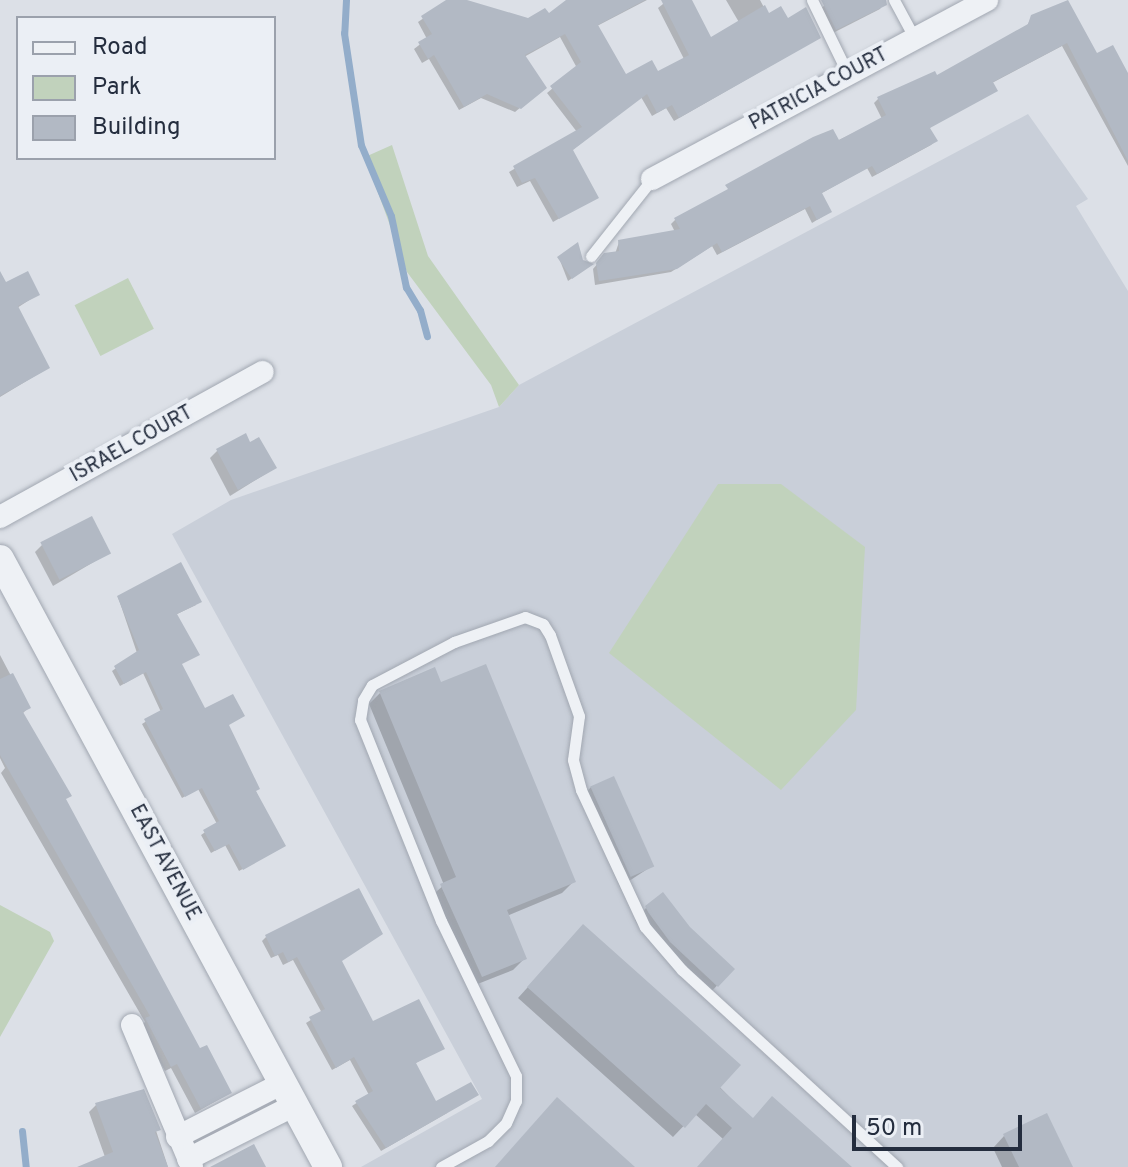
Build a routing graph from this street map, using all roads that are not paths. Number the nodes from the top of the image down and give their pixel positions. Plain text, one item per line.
1 (812, 0) edge
2 (894, 0) edge
3 (987, 0) edge
4 (915, 39) junction
5 (848, 74) junction
6 (652, 179) joint
7 (591, 256) dead end
8 (263, 372) dead end
9 (0, 517) edge
10 (0, 559) edge
11 (132, 1025) dead end
12 (289, 1094) junction
13 (177, 1137) junction
14 (190, 1163) edge
15 (328, 1167) edge
16 (441, 1167) edge
17 (897, 1167) edge

1 - 5 lane
2 - 4 lane
3 - 4 street, PATRICIA COURT
4 - 5 street, PATRICIA COURT
5 - 6 street, PATRICIA COURT
6 - 7 lane
8 - 9 street, ISRAEL COURT
10 - 12 street, EAST AVENUE
11 - 13 street
12 - 13 street
12 - 14 street
12 - 15 street, EAST AVENUE
13 - 14 street
16 - 17 lane

